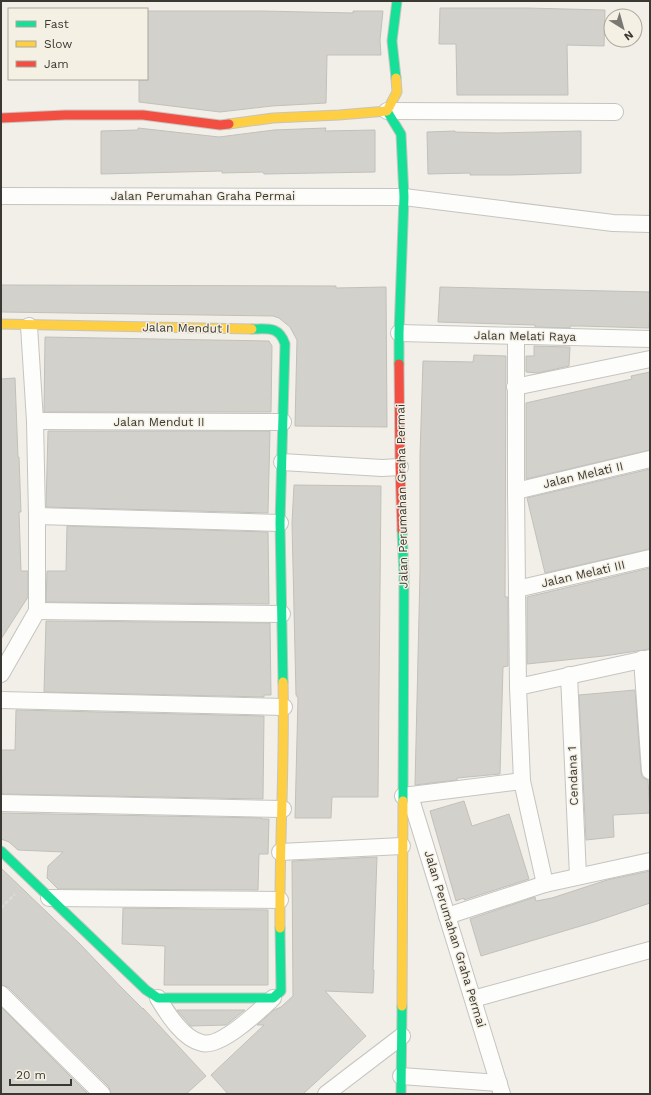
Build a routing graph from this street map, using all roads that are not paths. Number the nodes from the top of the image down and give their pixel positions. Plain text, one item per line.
1 (397, 1) edge
2 (387, 111) junction
3 (615, 112) dead end
4 (1, 118) edge
5 (1, 196) edge
6 (404, 196) junction
7 (650, 224) edge
8 (1, 324) edge
9 (29, 326) junction
10 (399, 333) junction
11 (516, 336) junction
12 (650, 339) edge
13 (650, 359) edge
14 (515, 387) junction
15 (35, 421) junction
16 (283, 422) junction
17 (650, 459) edge
18 (282, 462) junction
19 (400, 467) junction
20 (516, 491) junction
21 (37, 516) junction
22 (280, 523) junction
23 (650, 558) edge
24 (517, 590) junction
25 (37, 611) junction
26 (282, 614) junction
27 (646, 658) edge
28 (1, 674) edge
29 (569, 675) junction
30 (518, 687) junction
31 (1, 700) edge
32 (284, 707) junction
33 (650, 771) edge
34 (522, 781) junction
35 (407, 796) junction
36 (1, 803) edge
37 (283, 809) junction
38 (402, 846) junction
39 (1, 851) edge
40 (280, 852) junction
41 (650, 861) edge
42 (578, 876) junction
43 (545, 884) junction
44 (49, 898) junction
45 (280, 900) junction
46 (447, 916) junction
47 (650, 950) edge
48 (1, 994) edge
49 (158, 998) junction
50 (273, 998) junction
51 (473, 998) junction
52 (402, 1036) junction
53 (401, 1076) junction
54 (501, 1089) edge
55 (102, 1094) edge
56 (326, 1094) edge
57 (401, 1094) edge

1 - 2 street
2 - 3 street
2 - 4 street
2 - 6 street, Jalan Perumahan Graha Permai
5 - 6 street, Jalan Perumahan Graha Permai
6 - 7 street
6 - 10 street, Jalan Perumahan Graha Permai
8 - 9 street, Jalan Mendut I
9 - 15 street
9 - 16 street, Jalan Mendut I
10 - 11 street, Jalan Melati Raya
10 - 19 street, Jalan Perumahan Graha Permai
11 - 12 street, Jalan Melati Raya
11 - 14 street
13 - 14 street
14 - 20 street
15 - 16 street, Jalan Mendut II
15 - 21 street
16 - 18 street
17 - 20 street, Jalan Melati II
18 - 19 street
18 - 22 street
19 - 35 street, Jalan Perumahan Graha Permai
20 - 24 street
21 - 22 street
21 - 25 street
22 - 26 street
23 - 24 street, Jalan Melati III
24 - 30 street
25 - 26 street
25 - 28 street
26 - 32 street
27 - 29 street
27 - 33 street
29 - 30 street
29 - 42 street, Cendana 1
30 - 34 street
31 - 32 street
32 - 37 street
34 - 35 street
34 - 43 street
35 - 38 street, Jalan Perumahan Graha Permai
35 - 46 street, Jalan Perumahan Graha Permai
36 - 37 street
37 - 40 street
38 - 40 street
38 - 52 street, Jalan Perumahan Graha Permai
39 - 44 street
40 - 45 street
41 - 42 street
42 - 43 street
43 - 46 street
44 - 45 street
44 - 49 street
45 - 50 street
46 - 51 street, Jalan Perumahan Graha Permai
47 - 51 street
48 - 55 street
49 - 50 street
49 - 50 street
51 - 54 street, Jalan Perumahan Graha Permai
52 - 53 street, Jalan Perumahan Graha Permai
52 - 56 street
53 - 54 street, Jalan Perumahan Graha Permai
53 - 57 street, Jalan Perumahan Graha Permai

